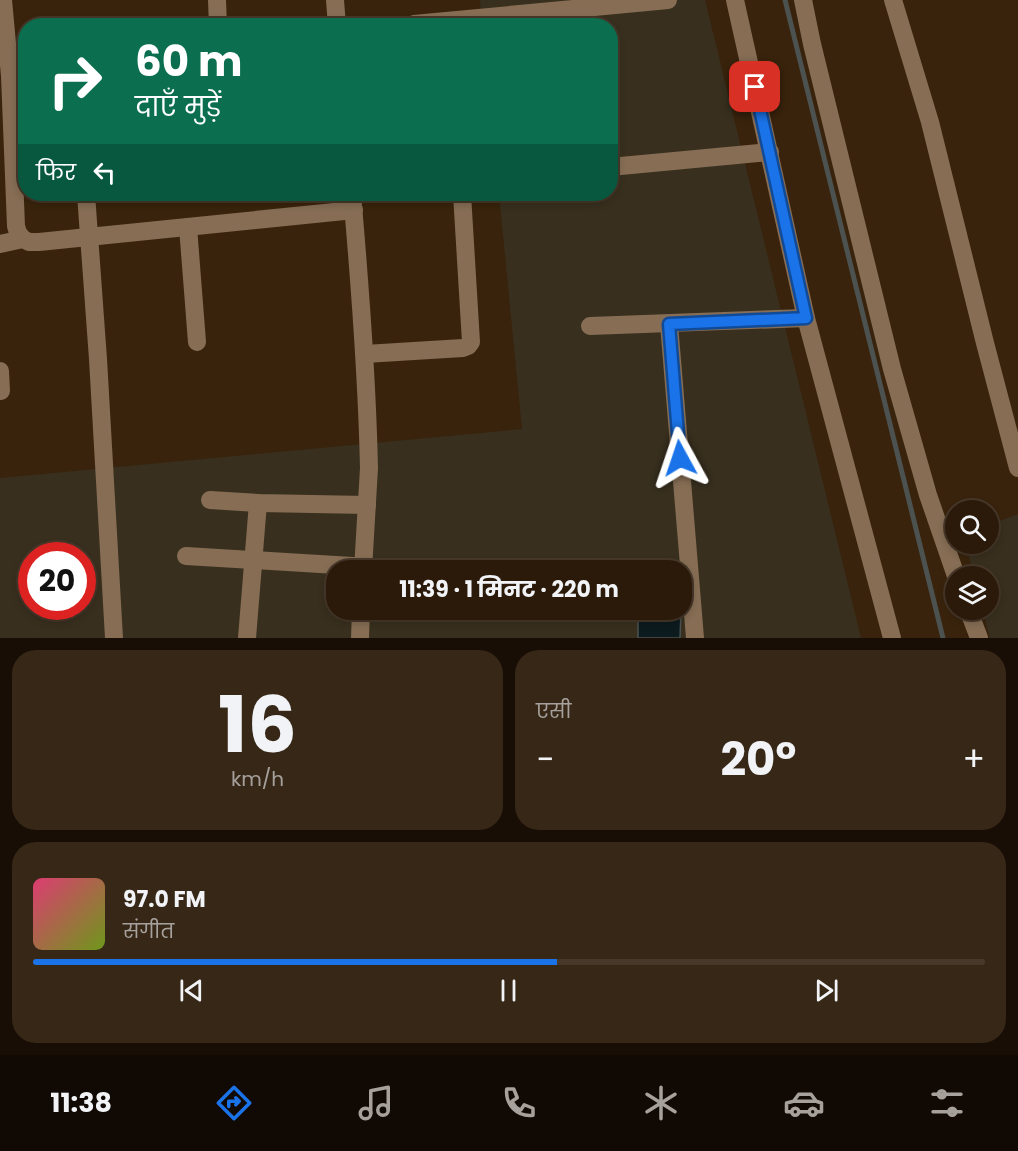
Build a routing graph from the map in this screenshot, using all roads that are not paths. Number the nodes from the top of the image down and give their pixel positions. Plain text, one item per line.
1 (3, 0) edge
2 (217, 0) edge
3 (335, 0) edge
4 (668, 0) edge
5 (735, 0) edge
6 (803, 0) edge
7 (893, 0) edge
8 (218, 18) edge
9 (336, 18) edge
10 (478, 18) edge
11 (5, 76) edge
12 (770, 152) junction
13 (618, 166) edge
14 (86, 201) edge
15 (462, 201) edge
16 (353, 202) edge
17 (188, 227) junction
18 (89, 238) junction
19 (23, 239) junction
20 (0, 244) edge
21 (806, 318) junction
22 (669, 324) junction
23 (590, 326) dead end
24 (196, 342) dead end
25 (365, 354) junction
26 (0, 371) edge
27 (1, 391) edge
28 (1018, 468) edge
29 (210, 500) dead end
30 (258, 503) junction
31 (367, 505) junction
32 (186, 556) dead end
33 (254, 560) junction
34 (364, 560) edge
35 (326, 565) edge
36 (952, 566) edge
37 (361, 620) edge
38 (972, 620) edge
39 (114, 638) edge
40 (247, 638) edge
41 (360, 638) edge
42 (695, 638) edge
43 (892, 638) edge
44 (979, 638) edge

1 - 11 street
2 - 8 street
3 - 9 street
4 - 10 street
5 - 12 street
6 - 36 street
7 - 28 street
11 - 19 street
12 - 13 street
12 - 21 street
14 - 18 street
15 - 25 street
16 - 17 street
16 - 25 street
17 - 18 street
17 - 24 street
18 - 19 street
18 - 39 street
19 - 20 street
21 - 22 street
21 - 43 street
22 - 23 street
22 - 42 street
25 - 31 street
26 - 27 street
29 - 30 street
30 - 31 street
30 - 33 street
31 - 34 street
32 - 33 street
33 - 35 street
33 - 40 street
37 - 41 street
38 - 44 street

